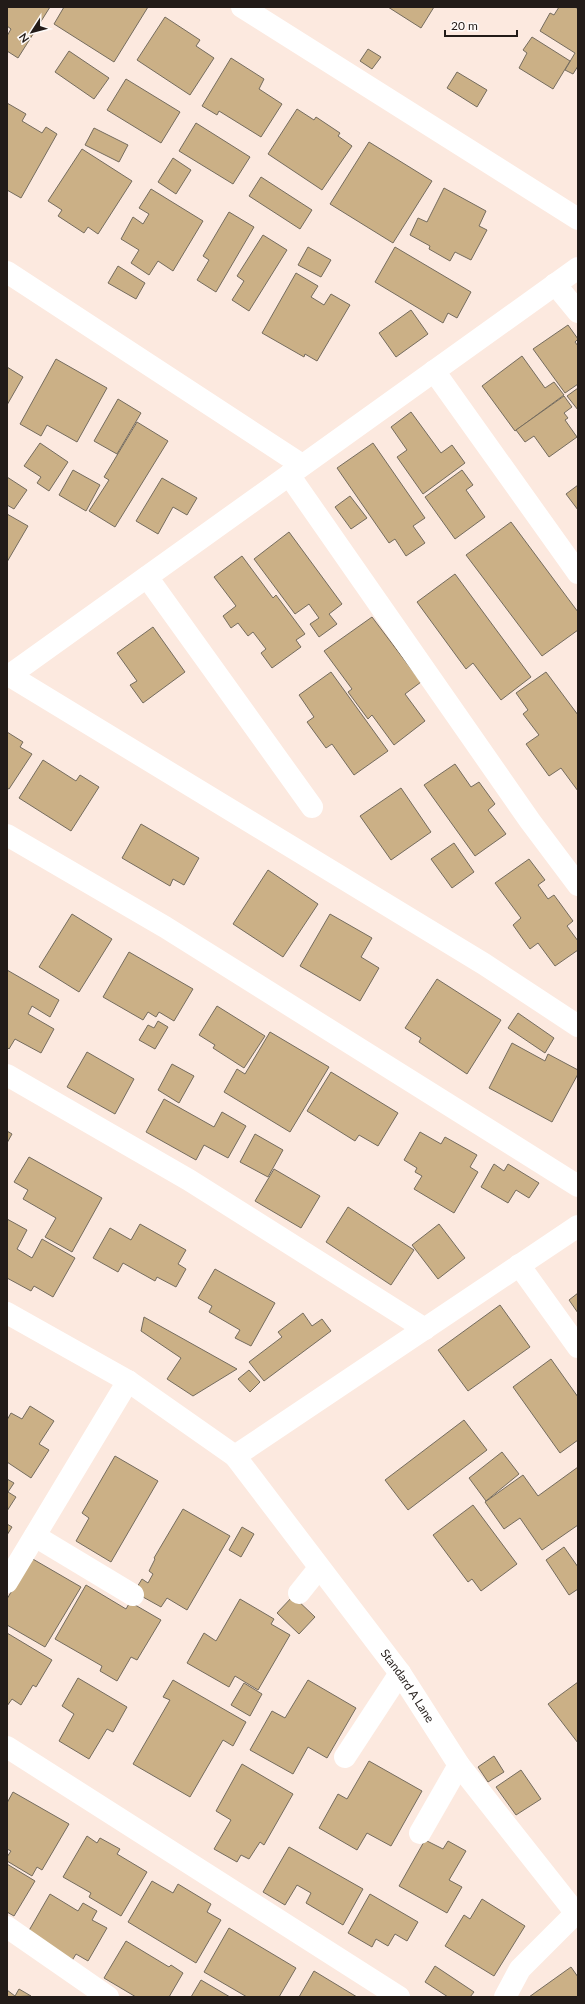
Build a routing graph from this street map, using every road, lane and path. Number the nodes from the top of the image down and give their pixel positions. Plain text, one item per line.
1 (242, 7) edge
2 (578, 218) edge
3 (578, 268) edge
4 (7, 272) edge
5 (555, 284) junction
6 (578, 312) edge
7 (434, 371) junction
8 (295, 470) junction
9 (578, 573) edge
10 (147, 577) junction
11 (8, 674) edge
12 (312, 807) dead end
13 (7, 835) edge
14 (578, 885) edge
15 (578, 1026) edge
16 (7, 1075) edge
17 (578, 1186) edge
18 (578, 1226) edge
19 (519, 1265) junction
20 (7, 1313) edge
21 (424, 1329) junction
22 (578, 1347) edge
23 (128, 1382) junction
24 (235, 1456) junction
25 (35, 1536) junction
26 (319, 1568) junction
27 (7, 1582) edge
28 (299, 1593) dead end
29 (133, 1595) dead end
30 (400, 1673) junction
31 (7, 1747) edge
32 (345, 1757) dead end
33 (459, 1765) junction
34 (420, 1833) dead end
35 (577, 1915) edge
36 (8, 1930) edge
37 (108, 1997) edge
38 (400, 1997) edge
39 (505, 1997) edge

1 - 2 street
3 - 5 street
4 - 8 street
5 - 6 street
5 - 7 street
7 - 8 street
7 - 9 street
8 - 10 street
8 - 14 street
10 - 11 street
10 - 12 street
11 - 15 street
13 - 17 street
16 - 21 street
18 - 19 street
19 - 21 street
19 - 22 street
20 - 23 street, Standard A Lane
21 - 24 street
23 - 24 street, Standard A Lane
23 - 25 street
24 - 26 street, Standard A Lane
25 - 27 street
25 - 29 street
26 - 28 street
26 - 30 street, Standard A Lane
30 - 32 street
30 - 33 street, Standard A Lane
31 - 38 street
33 - 34 street
33 - 35 street, Standard A Lane
35 - 39 street
36 - 37 street

